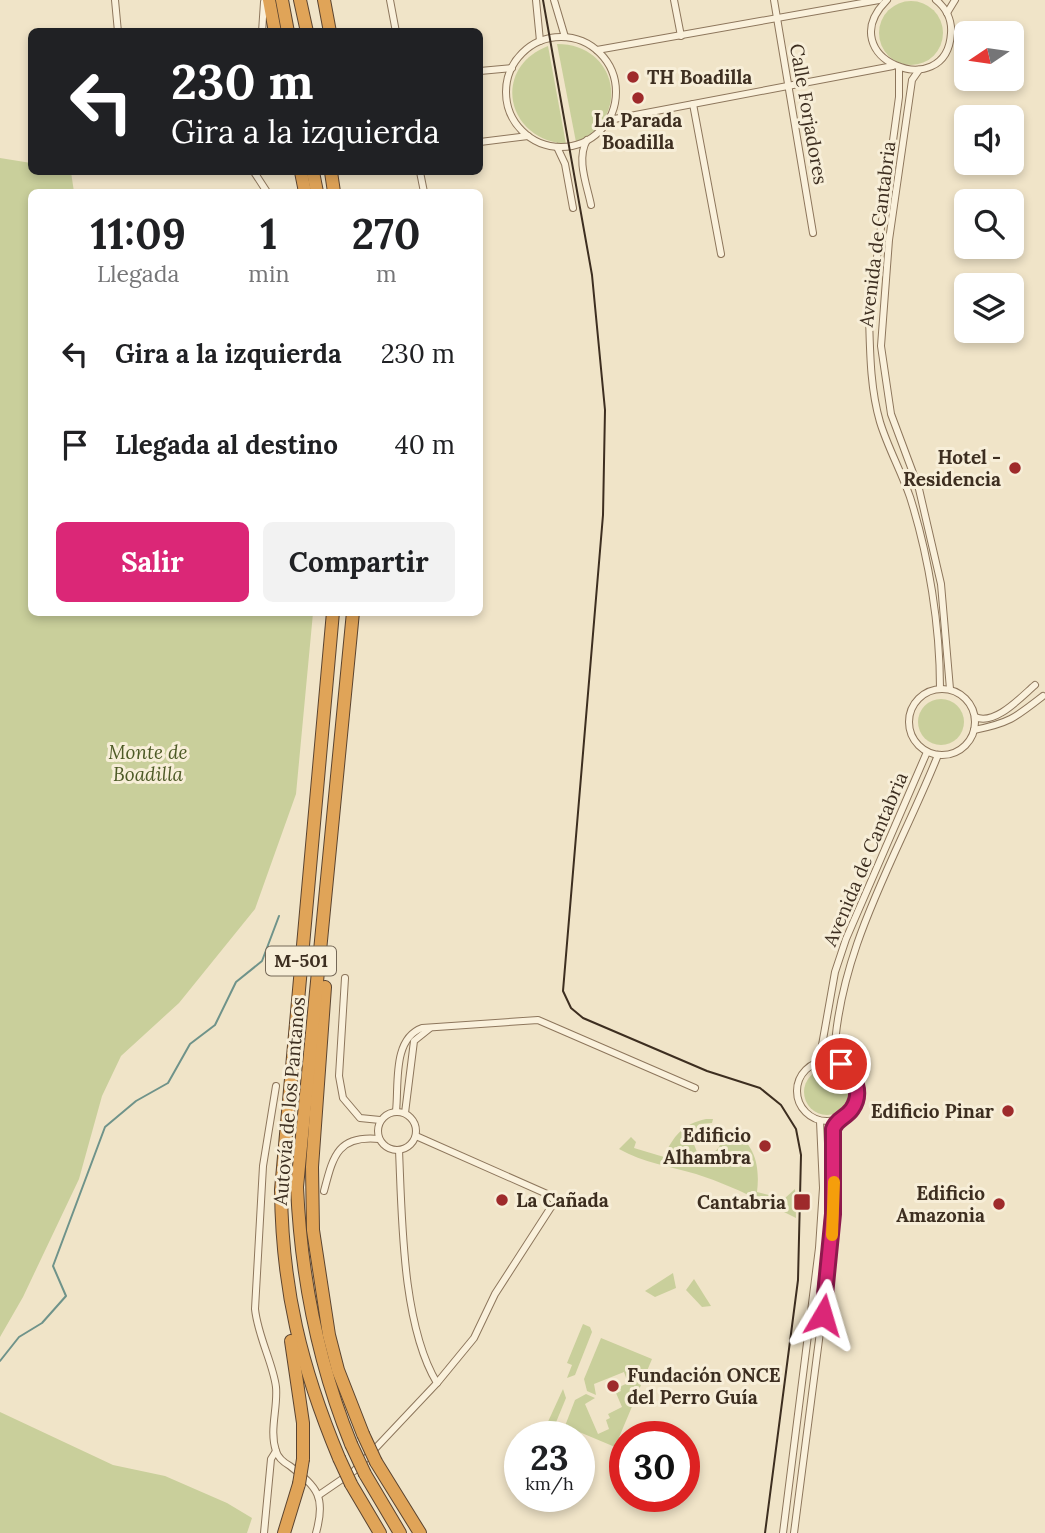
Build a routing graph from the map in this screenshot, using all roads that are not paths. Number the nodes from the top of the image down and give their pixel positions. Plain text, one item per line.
1 (115, 0) edge
2 (266, 0) edge
3 (282, 0) edge
4 (300, 0) edge
5 (308, 0) edge
6 (324, 0) edge
7 (390, 0) edge
8 (536, 0) edge
9 (554, 0) edge
10 (674, 0) edge
11 (774, 0) edge
12 (816, 0) edge
13 (879, 0) edge
14 (887, 0) edge
15 (936, 0) edge
16 (956, 0) edge
17 (818, 11) junction
18 (947, 13) junction
19 (777, 18) junction
20 (118, 28) edge
21 (262, 28) edge
22 (274, 28) edge
23 (287, 28) edge
24 (308, 28) edge
25 (309, 28) edge
26 (329, 28) edge
27 (395, 28) edge
28 (681, 36) junction
29 (565, 37) junction
30 (540, 41) junction
31 (597, 50) junction
32 (512, 68) junction
33 (896, 68) junction
34 (919, 70) junction
35 (483, 71) edge
36 (789, 87) junction
37 (693, 104) junction
38 (609, 120) junction
39 (528, 136) junction
40 (587, 140) junction
41 (483, 142) edge
42 (557, 147) junction
43 (591, 205) dead end
44 (573, 208) dead end
45 (813, 233) dead end
46 (721, 254) dead end
47 (333, 616) edge
48 (352, 616) edge
49 (1035, 685) dead end
50 (940, 688) junction
51 (950, 689) junction
52 (1043, 696) dead end
53 (975, 717) junction
54 (975, 730) junction
55 (928, 752) junction
56 (938, 755) junction
57 (325, 921) junction
58 (345, 978) dead end
59 (431, 1028) junction
60 (834, 1061) junction
61 (819, 1062) junction
62 (276, 1086) dead end
63 (695, 1088) dead end
64 (396, 1111) junction
65 (405, 1113) junction
66 (380, 1120) junction
67 (836, 1120) junction
68 (820, 1121) junction
69 (416, 1136) junction
70 (379, 1139) junction
71 (399, 1150) junction
72 (324, 1191) dead end
73 (290, 1309) junction
74 (437, 1383) junction
75 (276, 1451) junction
76 (376, 1462) junction
77 (319, 1495) junction
78 (264, 1533) edge
79 (284, 1533) edge
80 (314, 1533) edge
81 (380, 1533) edge
82 (400, 1533) edge
83 (413, 1533) edge
84 (420, 1533) edge
85 (783, 1533) edge
86 (794, 1533) edge

1 - 20 street
2 - 21 street
2 - 22 highway
3 - 23 highway
4 - 24 highway
5 - 25 highway
6 - 26 highway
7 - 27 street
8 - 30 street
9 - 29 street
10 - 28 street
11 - 19 street, Calle Forjadores
12 - 17 street
13 - 17 street
14 - 33 street
15 - 18 street
16 - 18 street
17 - 19 street
18 - 34 street
19 - 28 street
19 - 36 street, Calle Forjadores
28 - 31 street
29 - 30 street
29 - 31 street
30 - 32 street
31 - 38 street
32 - 35 street
32 - 39 street
33 - 34 street
33 - 36 street
33 - 50 street, Avenida de Cantabria
34 - 51 street, Avenida de Cantabria
36 - 37 street
36 - 45 street, Calle Forjadores
37 - 38 street
37 - 46 street
38 - 40 street
39 - 41 street
39 - 42 street
40 - 42 street
40 - 43 street
42 - 44 street
47 - 73 highway, Autovía de los Pantanos / M-501
48 - 57 highway, Autovía de los Pantanos / M-501
49 - 53 street
50 - 51 street
50 - 55 street
51 - 53 street
52 - 54 street
53 - 54 street
54 - 56 street
55 - 56 street
55 - 61 street, Avenida de Cantabria
56 - 60 street, Avenida de Cantabria
57 - 76 highway, bridge
57 - 82 highway, Autovía de los Pantanos / M-501, bridge
58 - 66 street
59 - 63 street
59 - 64 street
59 - 65 street
60 - 61 street
60 - 67 street
61 - 68 street
62 - 75 street
64 - 65 street
64 - 66 street
65 - 69 street
66 - 70 street
67 - 68 street
67 - 86 street
68 - 85 street
69 - 71 street
69 - 74 street
70 - 71 street
70 - 72 street
71 - 74 street
73 - 79 highway, bridge
73 - 81 highway, Autovía de los Pantanos / M-501, bridge
74 - 77 street
75 - 77 street
75 - 78 street
76 - 83 highway
76 - 84 highway
77 - 80 street

